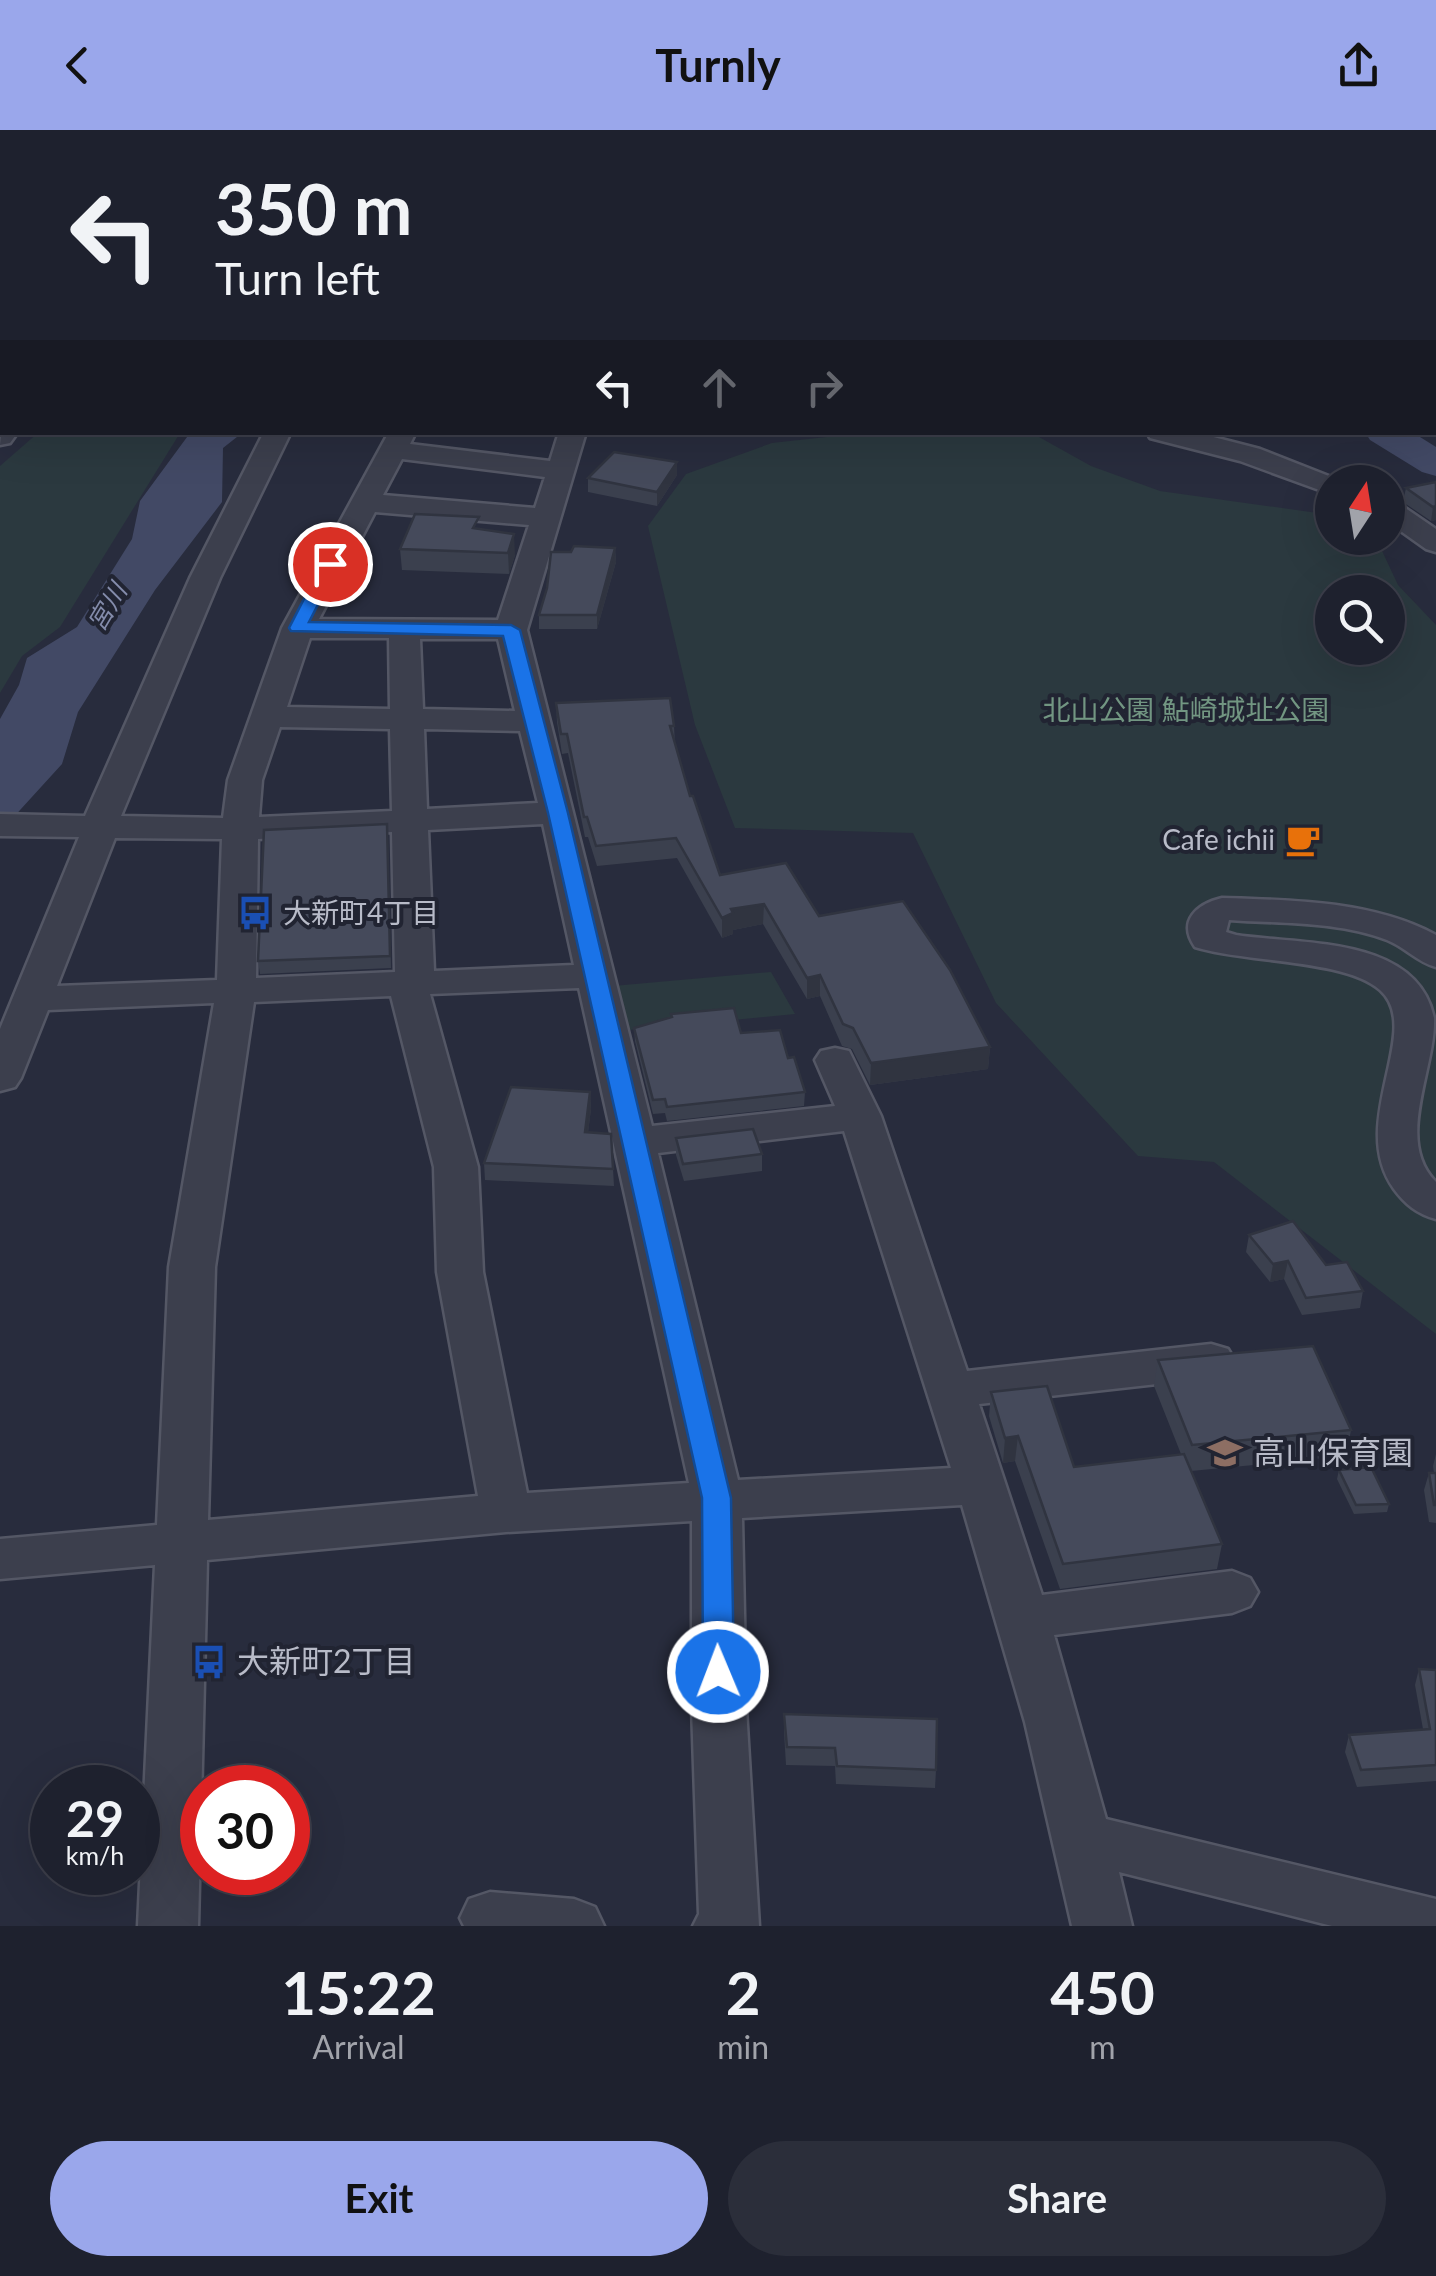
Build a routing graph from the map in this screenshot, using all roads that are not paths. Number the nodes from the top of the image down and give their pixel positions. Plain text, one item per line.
1 (277, 435) edge
2 (573, 435) edge
3 (1172, 435) edge
4 (398, 441) edge
5 (560, 471) junction
6 (1315, 479) edge
7 (363, 502) junction
8 (546, 518) junction
9 (1405, 520) edge
10 (1436, 543) edge
11 (298, 628) junction
12 (404, 629) junction
13 (511, 630) junction
14 (266, 717) junction
15 (407, 719) junction
16 (534, 721) junction
17 (558, 813) junction
18 (412, 820) junction
19 (0, 825) edge
20 (89, 827) junction
21 (240, 828) junction
22 (1436, 954) edge
23 (594, 976) junction
24 (412, 986) junction
25 (236, 992) junction
26 (33, 999) junction
27 (835, 1060) dead end
28 (0, 1078) edge
29 (860, 1116) junction
30 (634, 1142) junction
31 (1436, 1205) edge
32 (1258, 1358) edge
33 (947, 1390) junction
34 (979, 1485) junction
35 (716, 1498) junction
36 (506, 1513) junction
37 (182, 1540) junction
38 (0, 1559) edge
39 (1232, 1592) dead end
40 (1021, 1618) junction
41 (1084, 1838) junction
42 (490, 1918) dead end
43 (1414, 1923) edge
44 (168, 1926) edge
45 (574, 1926) edge
46 (726, 1926) edge
47 (1102, 1926) edge

1 - 20 street
2 - 5 street
3 - 6 street
4 - 5 street
4 - 7 street
5 - 8 street
7 - 8 street
7 - 11 street
8 - 13 street
9 - 10 street
11 - 12 street
11 - 14 street
12 - 13 street
12 - 15 street
13 - 16 street
14 - 15 street
14 - 21 street
15 - 16 street
15 - 18 street
16 - 17 street
17 - 18 street
17 - 23 street
18 - 21 street
18 - 24 street
19 - 20 street
20 - 21 street
20 - 26 street
21 - 25 street
22 - 31 street
23 - 24 street
23 - 30 street
24 - 25 street
24 - 36 street
25 - 26 street
25 - 37 street
26 - 28 street
27 - 29 street
29 - 30 street
29 - 33 street
30 - 35 street
32 - 33 street
33 - 34 street
34 - 35 street
34 - 40 street
35 - 36 street
35 - 46 street
36 - 37 street
37 - 38 street
37 - 44 street
39 - 40 street
40 - 41 street
41 - 43 street
41 - 47 street
42 - 45 street

